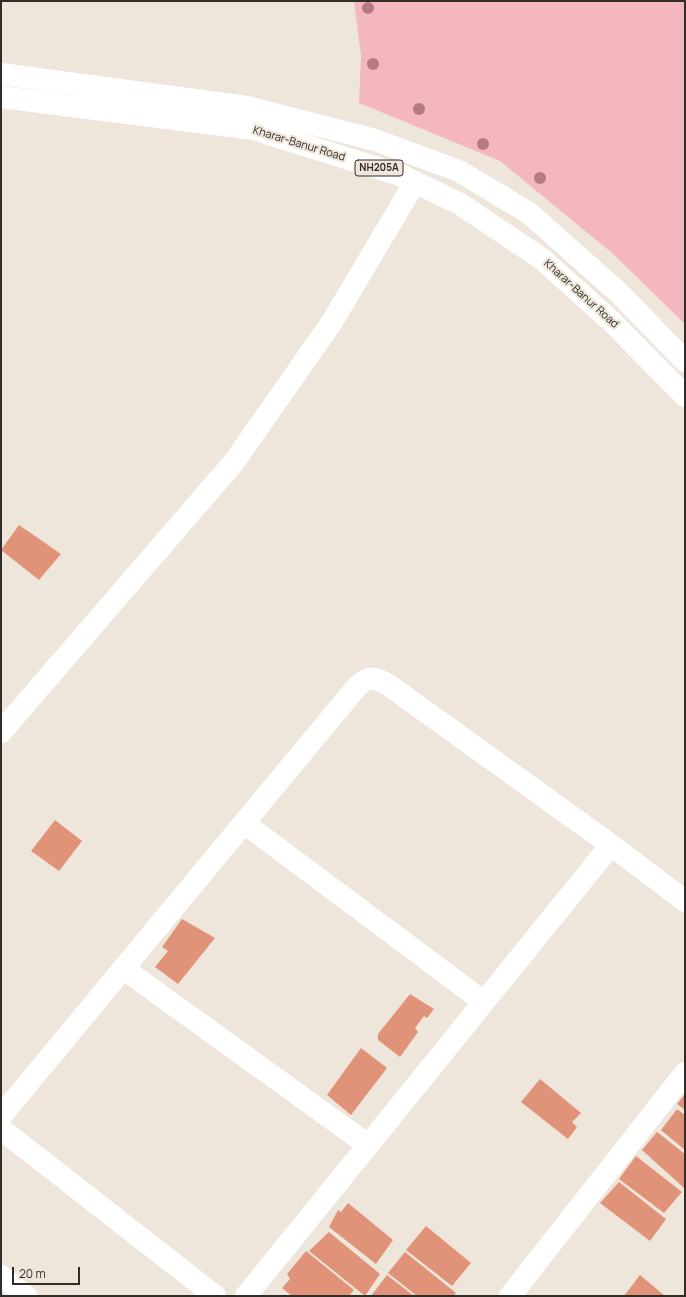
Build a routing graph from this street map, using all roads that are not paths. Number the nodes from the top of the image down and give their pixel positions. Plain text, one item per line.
1 (1, 74) edge
2 (1, 98) edge
3 (415, 182) junction
4 (685, 361) edge
5 (685, 396) edge
6 (1, 732) edge
7 (244, 823) junction
8 (611, 845) junction
9 (685, 901) edge
10 (124, 969) junction
11 (484, 1002) junction
12 (685, 1073) edge
13 (1, 1116) edge
14 (1, 1129) edge
15 (368, 1145) junction
16 (1, 1276) edge
17 (26, 1296) edge
18 (215, 1296) edge
19 (246, 1296) edge
20 (510, 1296) edge

1 - 4 main road, Kharar-Banur Road / NH205A
2 - 3 main road, Kharar-Banur Road / NH205A
3 - 5 main road, Kharar-Banur Road / NH205A
3 - 6 main road
7 - 8 main road
7 - 10 main road
7 - 11 main road
8 - 9 main road
8 - 11 main road
10 - 13 main road
10 - 15 main road
11 - 15 main road
12 - 20 main road
14 - 18 main road
15 - 19 main road
16 - 17 main road

